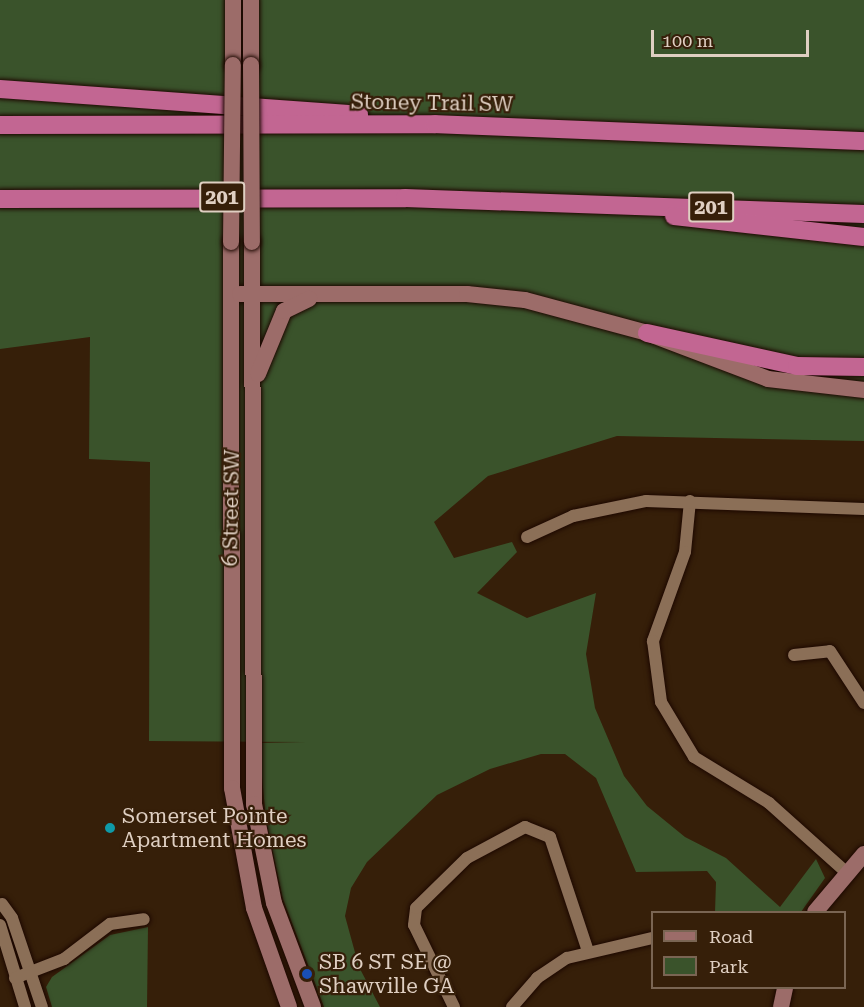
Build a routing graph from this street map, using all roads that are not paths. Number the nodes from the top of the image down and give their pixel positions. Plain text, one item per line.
1 (232, 0) edge
2 (251, 0) edge
3 (0, 89) edge
4 (435, 124) junction
5 (0, 125) edge
6 (864, 141) edge
7 (0, 198) edge
8 (559, 202) junction
9 (864, 214) edge
10 (864, 237) edge
11 (230, 294) junction
12 (251, 294) junction
13 (346, 294) junction
14 (647, 333) junction
15 (864, 367) edge
16 (864, 390) edge
17 (252, 401) junction
18 (690, 501) junction
19 (864, 508) edge
20 (527, 537) dead end
21 (794, 655) dead end
22 (864, 702) edge
23 (864, 854) edge
24 (846, 872) junction
25 (1, 899) edge
26 (816, 911) edge
27 (144, 919) dead end
28 (0, 924) edge
29 (651, 938) edge
30 (588, 951) junction
31 (31, 972) junction
32 (15, 978) junction
33 (278, 981) junction
34 (785, 989) edge
35 (25, 1007) edge
36 (42, 1007) edge
37 (278, 1007) edge
38 (289, 1007) edge
39 (313, 1007) edge
40 (454, 1007) edge
41 (512, 1007) edge
42 (781, 1007) edge

1 - 11 main road, 6 Street SW, bridge
2 - 12 main road, 6 Street SW, bridge
3 - 4 highway
4 - 5 highway, Stoney Trail SW
4 - 6 highway, Stoney Trail SW
7 - 8 highway, 201
8 - 9 highway, 201
8 - 10 highway
11 - 12 main road
11 - 33 main road, 6 Street SW
12 - 13 main road
12 - 17 main road, 6 Street SW
13 - 14 main road
13 - 17 main road
14 - 15 highway
14 - 16 main road
17 - 39 main road, 6 Street SW
18 - 19 street
18 - 20 street
18 - 24 street
21 - 22 street
23 - 24 main road
24 - 26 main road
25 - 28 street
25 - 31 street
27 - 31 street
28 - 32 street
29 - 30 street
30 - 40 street
30 - 41 street
31 - 32 street
31 - 36 street
32 - 35 street
33 - 37 main road
33 - 38 main road, 6 Street SW
34 - 42 main road

